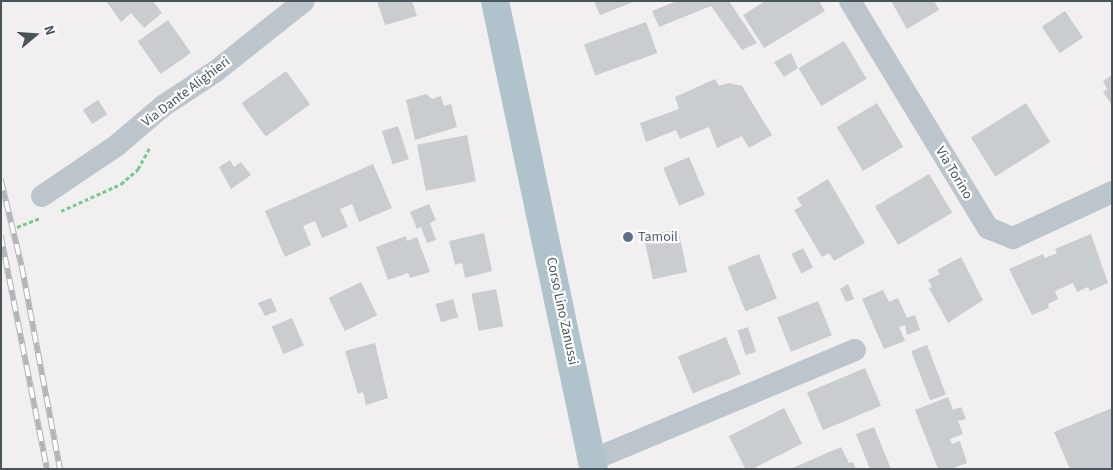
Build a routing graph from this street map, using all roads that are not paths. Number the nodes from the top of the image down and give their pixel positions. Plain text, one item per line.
1 (304, 1) edge
2 (495, 1) edge
3 (514, 1) edge
4 (850, 1) edge
5 (529, 152) junction
6 (1112, 192) edge
7 (42, 196) dead end
8 (855, 350) dead end
9 (593, 464) edge

1 - 7 street, Via Dante Alighieri
2 - 5 main road, Corso Lino Zanussi
3 - 5 main road, Corso Lino Zanussi
4 - 6 street, Via Torino
5 - 9 main road, Corso Lino Zanussi
8 - 9 street

